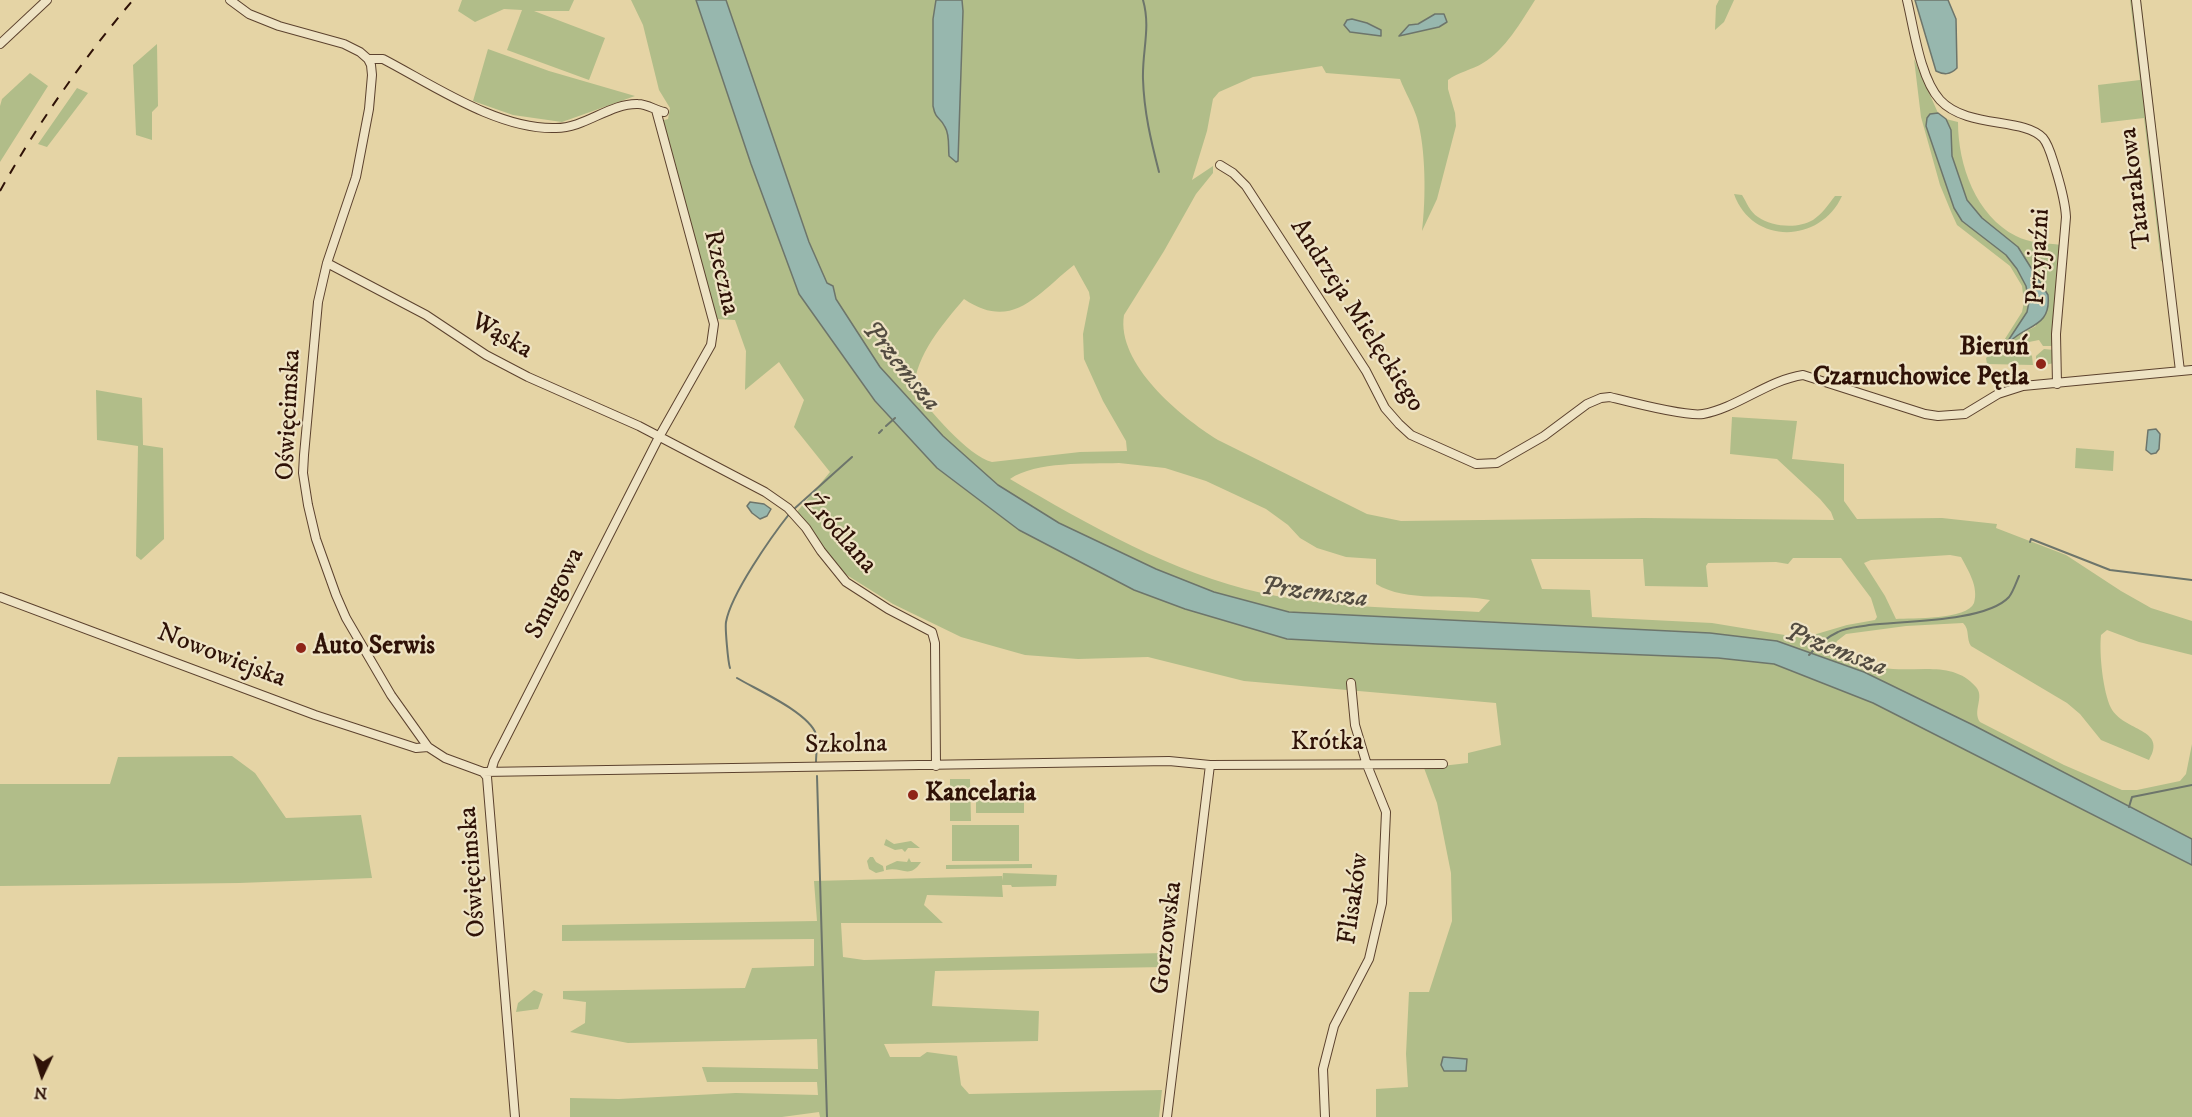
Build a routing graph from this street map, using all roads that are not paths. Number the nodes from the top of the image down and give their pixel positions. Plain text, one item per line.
1 (46, 0) edge
2 (231, 0) edge
3 (1907, 0) edge
4 (2136, 0) edge
5 (0, 44) edge
6 (368, 59) junction
7 (1220, 165) dead end
8 (327, 263) junction
9 (2192, 370) edge
10 (2180, 371) junction
11 (2057, 384) junction
12 (659, 437) junction
13 (0, 597) edge
14 (1351, 683) dead end
15 (428, 747) junction
16 (1443, 764) dead end
17 (1210, 765) junction
18 (1367, 765) junction
19 (936, 766) junction
20 (487, 772) junction
21 (515, 1117) edge
22 (1167, 1117) edge
23 (1325, 1117) edge

1 - 5 street
2 - 6 street
3 - 11 street, Przyjaźni
4 - 10 street, Tatarakowa
6 - 8 street, Oświęcimska
6 - 12 street, Rzeczna
7 - 11 street, Andrzeja Mielęckiego
8 - 12 street, Wąska
8 - 15 street, Oświęcimska
9 - 10 street, Andrzeja Mielęckiego
10 - 11 street, Andrzeja Mielęckiego
12 - 19 street, Źródlana
12 - 20 street, Smugowa
13 - 15 street, Nowowiejska
14 - 18 street, Flisaków
15 - 20 street, Oświęcimska
16 - 18 street, Krótka
17 - 18 street, Krótka
17 - 19 street, Szkolna
17 - 22 street, Gorzowska
18 - 23 street, Flisaków
19 - 20 street, Szkolna
20 - 21 street, Oświęcimska

